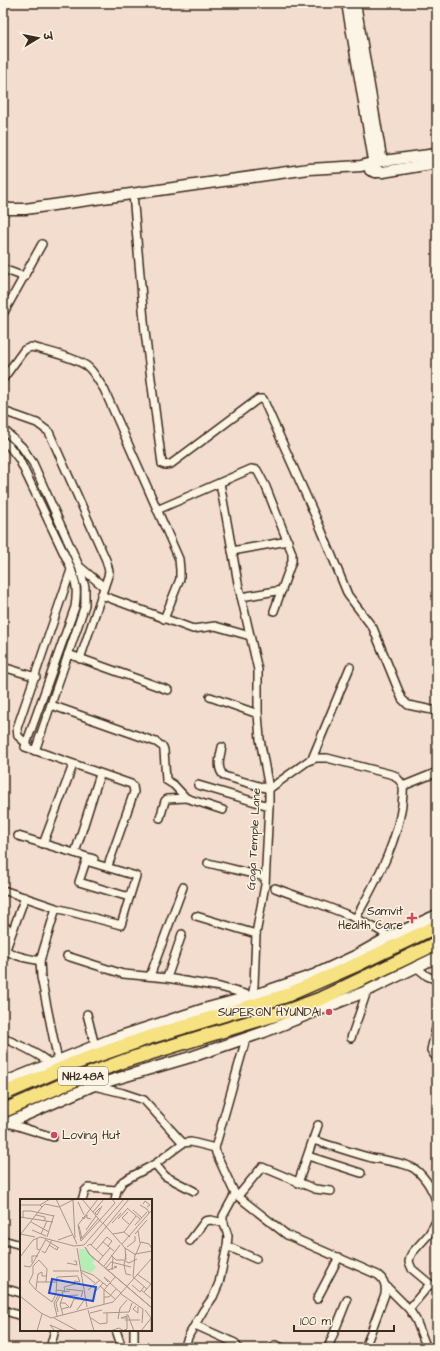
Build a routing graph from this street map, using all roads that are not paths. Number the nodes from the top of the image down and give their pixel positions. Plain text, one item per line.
1 (347, 3) edge
2 (355, 3) edge
3 (437, 154) edge
4 (437, 163) edge
5 (379, 167) junction
6 (132, 194) junction
7 (3, 207) edge
8 (42, 244) dead end
9 (3, 269) edge
10 (25, 276) junction
11 (3, 314) edge
12 (3, 379) edge
13 (3, 411) edge
14 (3, 429) edge
15 (3, 441) edge
16 (220, 483) junction
17 (157, 510) junction
18 (288, 541) junction
19 (232, 551) junction
20 (79, 566) junction
21 (71, 570) junction
22 (104, 587) junction
23 (282, 590) junction
24 (101, 595) junction
25 (241, 597) junction
26 (274, 610) dead end
27 (164, 619) junction
28 (250, 636) junction
29 (68, 654) junction
30 (80, 659) junction
31 (350, 667) dead end
32 (3, 668) edge
33 (36, 677) junction
34 (168, 690) dead end
35 (210, 697) dead end
36 (51, 705) junction
37 (437, 711) edge
38 (258, 714) junction
39 (26, 746) junction
40 (222, 747) dead end
41 (35, 750) junction
42 (312, 759) junction
43 (73, 764) junction
44 (437, 771) edge
45 (100, 774) junction
46 (198, 785) dead end
47 (403, 786) junction
48 (268, 789) junction
49 (186, 798) junction
50 (269, 806) junction
51 (223, 810) dead end
52 (160, 818) dead end
53 (18, 836) dead end
54 (43, 844) junction
55 (75, 854) junction
56 (109, 863) junction
57 (208, 863) dead end
58 (130, 870) dead end
59 (265, 877) junction
60 (183, 887) dead end
61 (275, 888) dead end
62 (3, 890) edge
63 (25, 897) junction
64 (129, 897) junction
65 (56, 908) junction
66 (437, 915) edge
67 (196, 916) dead end
68 (356, 918) junction
69 (437, 926) edge
70 (3, 927) edge
71 (182, 934) dead end
72 (256, 934) junction
73 (389, 937) junction
74 (3, 940) edge
75 (437, 943) edge
76 (67, 956) dead end
77 (437, 957) edge
78 (40, 961) junction
79 (416, 967) junction
80 (150, 976) junction
81 (167, 978) junction
82 (437, 980) edge
83 (367, 991) junction
84 (252, 996) junction
85 (87, 1014) dead end
86 (436, 1028) edge
87 (3, 1038) edge
88 (351, 1038) dead end
89 (246, 1039) junction
90 (95, 1046) junction
91 (437, 1056) edge
92 (54, 1062) junction
93 (5, 1079) edge
94 (92, 1086) junction
95 (3, 1094) edge
96 (3, 1111) edge
97 (6, 1124) edge
98 (318, 1125) dead end
99 (53, 1137) dead end
100 (313, 1140) junction
101 (183, 1143) junction
102 (216, 1148) junction
103 (308, 1156) junction
104 (155, 1164) junction
105 (361, 1173) dead end
106 (298, 1183) junction
107 (117, 1190) junction
108 (194, 1191) dead end
109 (331, 1191) dead end
110 (236, 1195) junction
111 (82, 1199) edge
112 (115, 1199) edge
113 (437, 1204) edge
114 (437, 1220) edge
115 (224, 1223) junction
116 (3, 1240) edge
117 (190, 1241) dead end
118 (20, 1245) edge
119 (227, 1246) junction
120 (339, 1257) junction
121 (256, 1259) dead end
122 (430, 1284) junction
123 (386, 1286) junction
124 (3, 1288) edge
125 (437, 1288) edge
126 (20, 1293) edge
127 (317, 1299) dead end
128 (346, 1300) dead end
129 (409, 1309) junction
130 (3, 1310) edge
131 (20, 1316) edge
132 (195, 1325) junction
133 (54, 1331) edge
134 (116, 1331) edge
135 (134, 1331) edge
136 (275, 1345) dead end
137 (426, 1346) dead end
138 (50, 1348) edge
139 (122, 1348) edge
140 (139, 1348) edge
141 (184, 1348) edge
142 (238, 1348) edge
143 (283, 1348) edge
144 (328, 1348) edge
145 (365, 1348) edge

1 - 5 main road
2 - 5 main road
3 - 5 main road
4 - 5 main road
5 - 6 main road
6 - 7 main road
6 - 37 street
8 - 10 street
9 - 10 street
10 - 11 street
12 - 17 street
13 - 22 street
14 - 20 street
15 - 21 street
16 - 17 street
16 - 18 street
16 - 19 street, Goga Temple Lane
17 - 27 street
18 - 19 street
18 - 23 street
19 - 25 street, Goga Temple Lane
20 - 22 street
20 - 29 street
21 - 33 street
21 - 39 street
22 - 24 street
23 - 25 street
23 - 26 street
24 - 27 street
24 - 30 street
25 - 28 street, Goga Temple Lane
27 - 28 street
28 - 38 street, Goga Temple Lane
29 - 30 street
29 - 36 street
30 - 34 street
31 - 42 street
32 - 33 street
33 - 39 street
35 - 38 street
36 - 41 street
36 - 49 street
38 - 48 street, Goga Temple Lane
39 - 41 street
40 - 48 street
41 - 43 street
42 - 47 street
42 - 48 street
43 - 45 street
43 - 54 street
44 - 47 street
45 - 55 street
45 - 56 street
46 - 50 street
47 - 68 street
48 - 50 street, Goga Temple Lane
49 - 51 street
49 - 52 street
50 - 59 street, Goga Temple Lane
53 - 54 street
54 - 55 street
55 - 56 street
56 - 58 street
57 - 59 street
59 - 72 street, Goga Temple Lane
60 - 80 street
61 - 68 street
62 - 63 street
63 - 65 street
63 - 78 street
64 - 64 street
64 - 65 street
65 - 78 street
66 - 73 main road
67 - 72 street
68 - 73 street
69 - 95 highway, NH248A
70 - 74 street
71 - 81 street
72 - 84 street, Goga Temple Lane
73 - 84 main road
75 - 96 highway, NH248A
76 - 80 street
77 - 79 main road
78 - 92 street
79 - 82 street
79 - 83 main road
80 - 81 street
81 - 84 street
83 - 88 street
83 - 89 main road
84 - 90 main road
85 - 90 street
86 - 91 street
87 - 92 street
89 - 94 main road
89 - 102 street
90 - 92 main road
92 - 93 main road
94 - 97 main road
94 - 101 street
97 - 99 street
98 - 100 street
100 - 103 street
100 - 113 street
101 - 102 street
101 - 104 street
102 - 110 street
103 - 105 street
103 - 106 street
104 - 107 street
104 - 108 street
106 - 109 street
106 - 110 street
107 - 111 street
107 - 112 street
110 - 115 street
110 - 120 street
114 - 122 street
115 - 117 street
115 - 119 street
116 - 118 street
119 - 121 street
119 - 132 street
120 - 123 street
120 - 127 street
122 - 125 street
122 - 129 street
123 - 129 street
123 - 145 street
124 - 126 street
128 - 144 street
129 - 137 street
130 - 131 street
132 - 141 street
132 - 142 street
133 - 138 street
134 - 139 street
135 - 140 street
136 - 143 street

